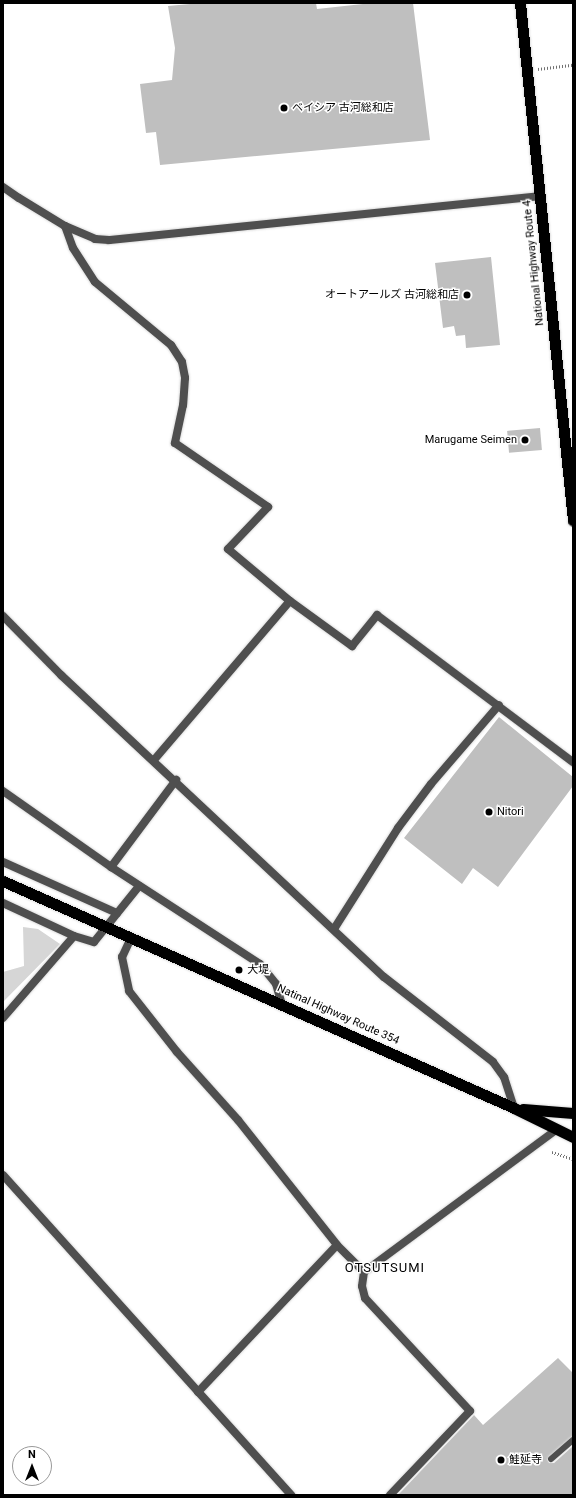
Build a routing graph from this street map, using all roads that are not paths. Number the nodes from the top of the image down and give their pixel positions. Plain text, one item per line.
1 (520, 3) edge
2 (3, 187) edge
3 (540, 196) junction
4 (65, 226) junction
5 (573, 520) edge
6 (290, 601) junction
7 (3, 616) edge
8 (500, 705) junction
9 (154, 760) junction
10 (573, 762) edge
11 (176, 780) junction
12 (3, 791) edge
13 (3, 862) edge
14 (111, 867) junction
15 (3, 881) edge
16 (139, 886) junction
17 (3, 904) edge
18 (118, 913) junction
19 (106, 927) junction
20 (334, 929) junction
21 (74, 936) junction
22 (131, 938) junction
23 (282, 1005) junction
24 (3, 1018) edge
25 (514, 1108) junction
26 (573, 1113) edge
27 (557, 1129) junction
28 (573, 1137) edge
29 (3, 1175) edge
30 (337, 1245) junction
31 (364, 1272) junction
32 (198, 1392) junction
33 (573, 1440) edge
34 (551, 1459) dead end
35 (291, 1495) edge
36 (390, 1495) edge

1 - 3 highway, National Highway Route 4
2 - 4 street
3 - 4 street
3 - 5 highway, National Highway Route 4
4 - 6 street
6 - 8 street
6 - 9 street
7 - 9 street
8 - 10 street
8 - 20 street
9 - 11 street
11 - 14 street
11 - 20 street
12 - 14 street
13 - 18 street
14 - 16 street
15 - 19 highway, Natinal Highway Route 354
16 - 18 street
16 - 23 street
17 - 21 street
18 - 19 street
19 - 21 street
19 - 22 highway, Natinal Highway Route 354
20 - 25 street
21 - 24 street
22 - 23 highway, Natinal Highway Route 354
22 - 30 street
23 - 25 highway, Natinal Highway Route 354
25 - 26 highway
25 - 27 highway, Natinal Highway Route 354
27 - 28 highway, Natinal Highway Route 354
27 - 31 street
29 - 32 street
30 - 31 street
30 - 32 street
31 - 36 street
32 - 35 street
33 - 34 lane

